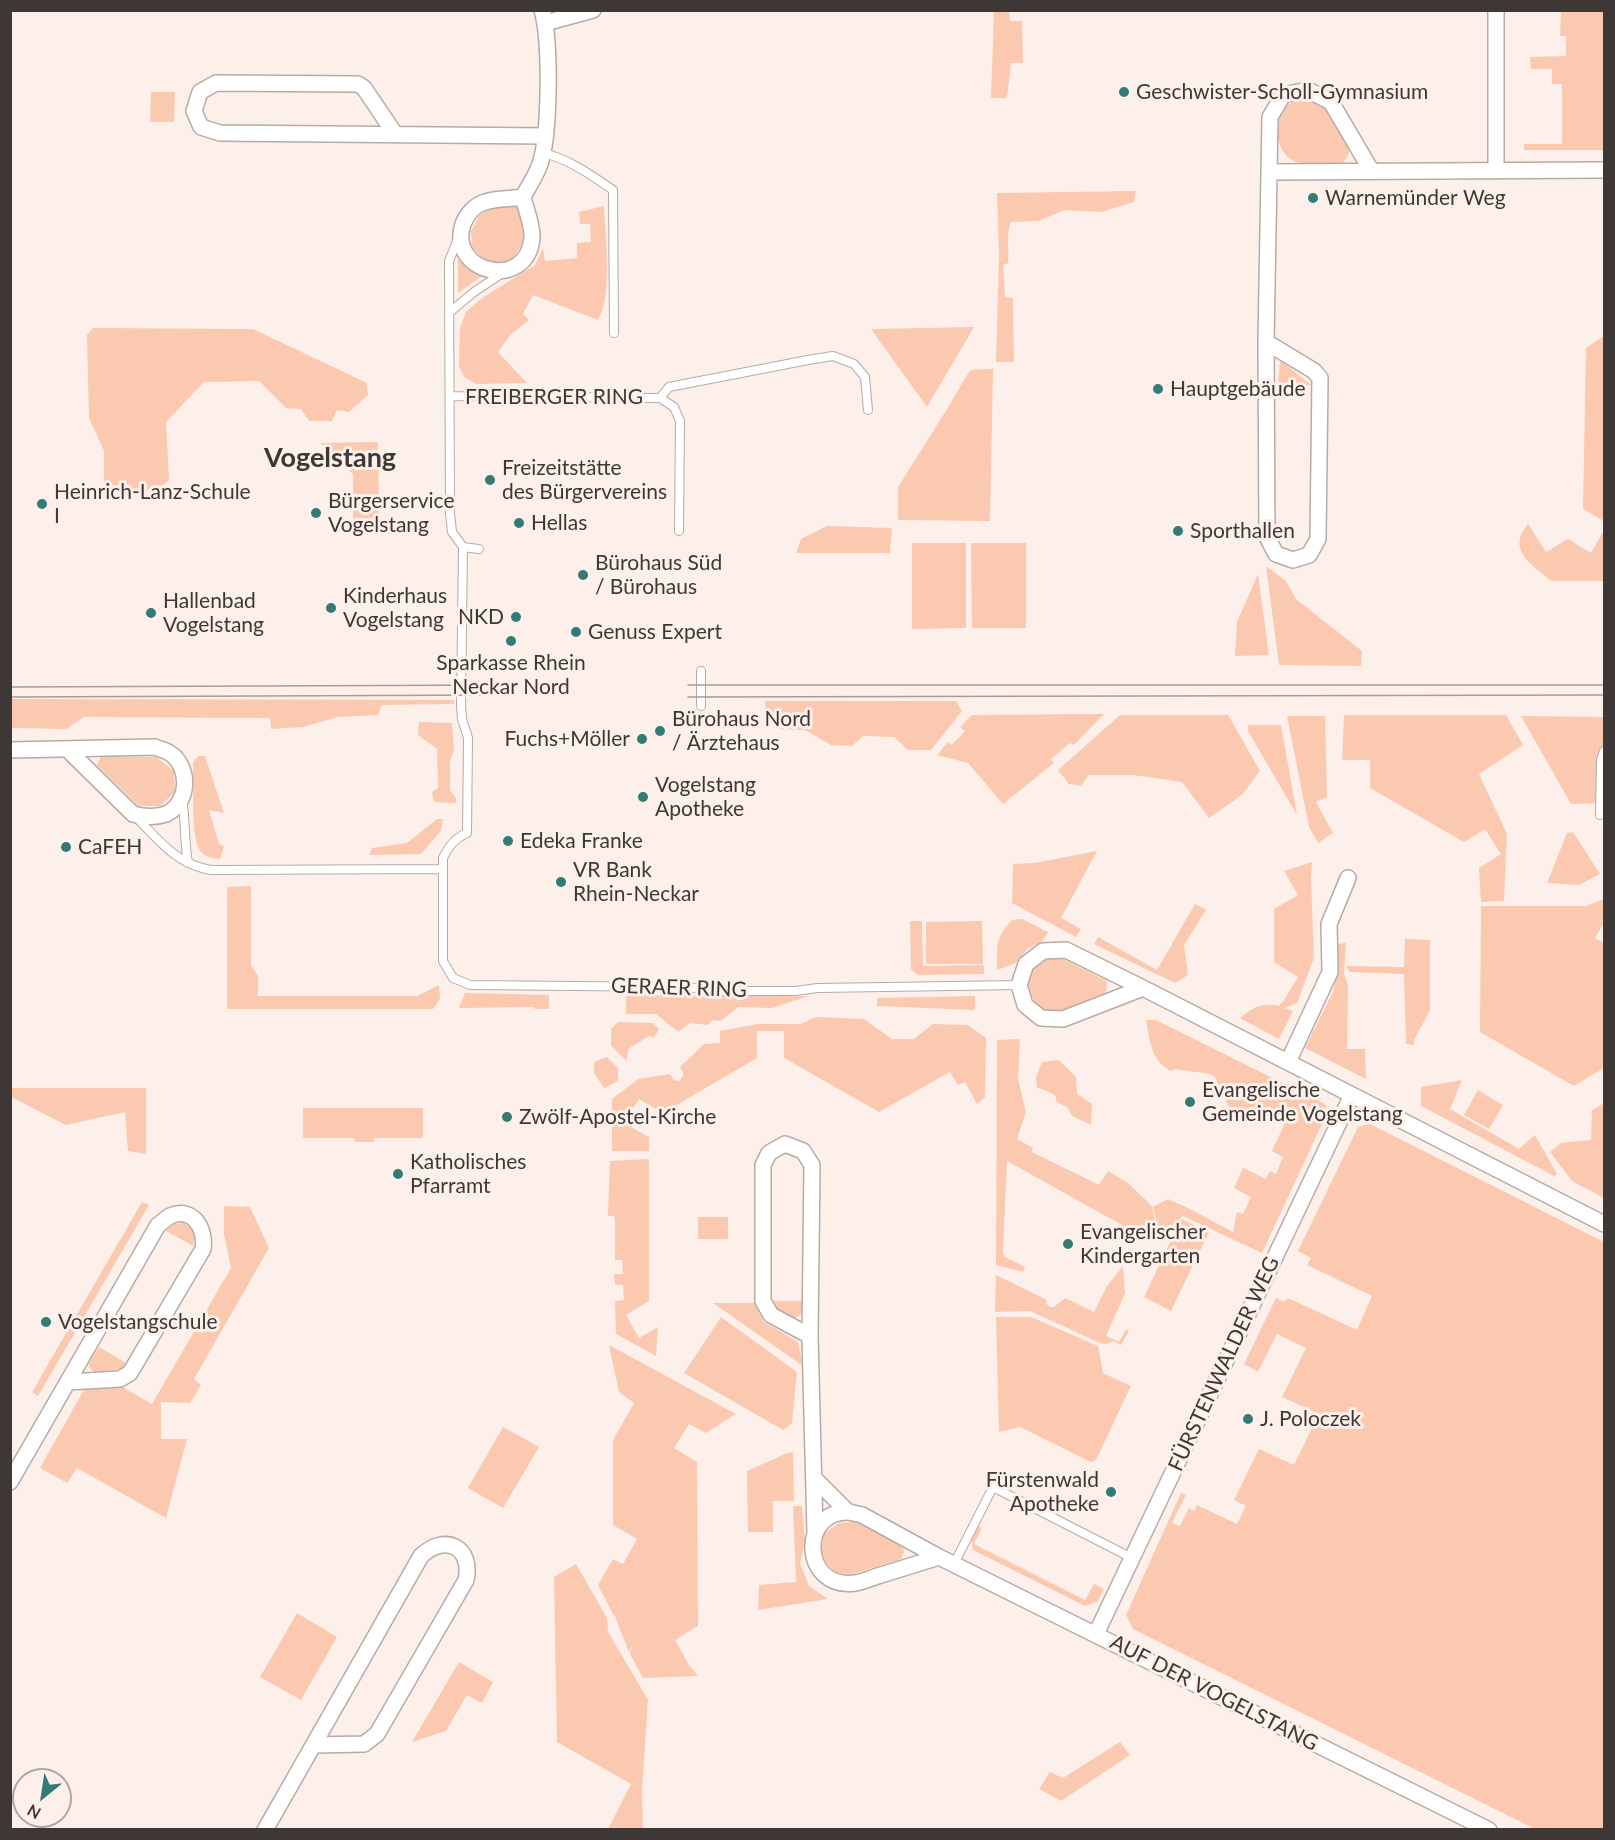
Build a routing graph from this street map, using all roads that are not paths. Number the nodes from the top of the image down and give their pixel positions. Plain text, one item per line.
1 (593, 10) edge
2 (1496, 10) edge
3 (543, 16) edge
4 (395, 134) junction
5 (545, 136) junction
6 (543, 153) junction
7 (1371, 170) junction
8 (1496, 170) junction
9 (1605, 170) edge
10 (1269, 172) junction
11 (523, 197) junction
12 (461, 232) junction
13 (507, 270) junction
14 (450, 312) junction
15 (614, 333) dead end
16 (1266, 342) junction
17 (450, 396) junction
18 (660, 398) junction
19 (868, 410) dead end
20 (679, 531) dead end
21 (463, 547) junction
22 (479, 549) dead end
23 (701, 671) dead end
24 (700, 706) dead end
25 (462, 712) joint
26 (10, 750) edge
27 (68, 750) junction
28 (1605, 751) edge
29 (182, 798) junction
30 (134, 814) junction
31 (1600, 816) dead end
32 (188, 863) junction
33 (442, 869) junction
34 (1348, 878) dead end
35 (1019, 985) junction
36 (1143, 988) junction
37 (1288, 1062) junction
38 (1352, 1095) junction
39 (1605, 1224) edge
40 (810, 1336) junction
41 (68, 1382) junction
42 (814, 1478) junction
43 (10, 1482) edge
44 (848, 1512) junction
45 (815, 1532) junction
46 (939, 1557) junction
47 (1132, 1558) junction
48 (954, 1564) junction
49 (1096, 1634) junction
50 (314, 1745) junction
51 (265, 1830) edge
52 (1489, 1830) edge

1 - 3 street
2 - 8 street
3 - 5 street
4 - 4 street
4 - 5 street
5 - 6 street
6 - 11 street
6 - 15 lane
7 - 8 street
7 - 10 street
7 - 10 street
8 - 9 street
10 - 16 street
11 - 12 street
11 - 13 street
12 - 13 street
12 - 14 lane, FREIBERGER RING
13 - 14 lane
14 - 17 lane, FREIBERGER RING
16 - 16 street
17 - 18 lane, FREIBERGER RING
17 - 21 lane, FREIBERGER RING
18 - 19 lane
18 - 20 lane, FREIBERGER RING
21 - 22 lane
21 - 25 lane, FREIBERGER RING
23 - 24 lane
25 - 33 lane, GERAER RING
26 - 27 street
27 - 29 street
27 - 30 street
28 - 31 lane
29 - 30 street
29 - 32 lane
30 - 32 lane
32 - 33 lane
33 - 35 lane, GERAER RING
34 - 37 street
35 - 36 street
35 - 36 street
36 - 37 street
37 - 38 street
38 - 39 street
38 - 47 street, FÜRSTENWALDER WEG
40 - 40 street
40 - 42 street
41 - 41 street
41 - 43 street
42 - 44 street, AUF DER VOGELSTANG
42 - 45 street
44 - 45 street
44 - 46 street, AUF DER VOGELSTANG
45 - 46 street
46 - 48 street, AUF DER VOGELSTANG
47 - 48 lane
47 - 49 street, FÜRSTENWALDER WEG
48 - 49 street, AUF DER VOGELSTANG
49 - 52 street, AUF DER VOGELSTANG
50 - 50 street
50 - 51 street

